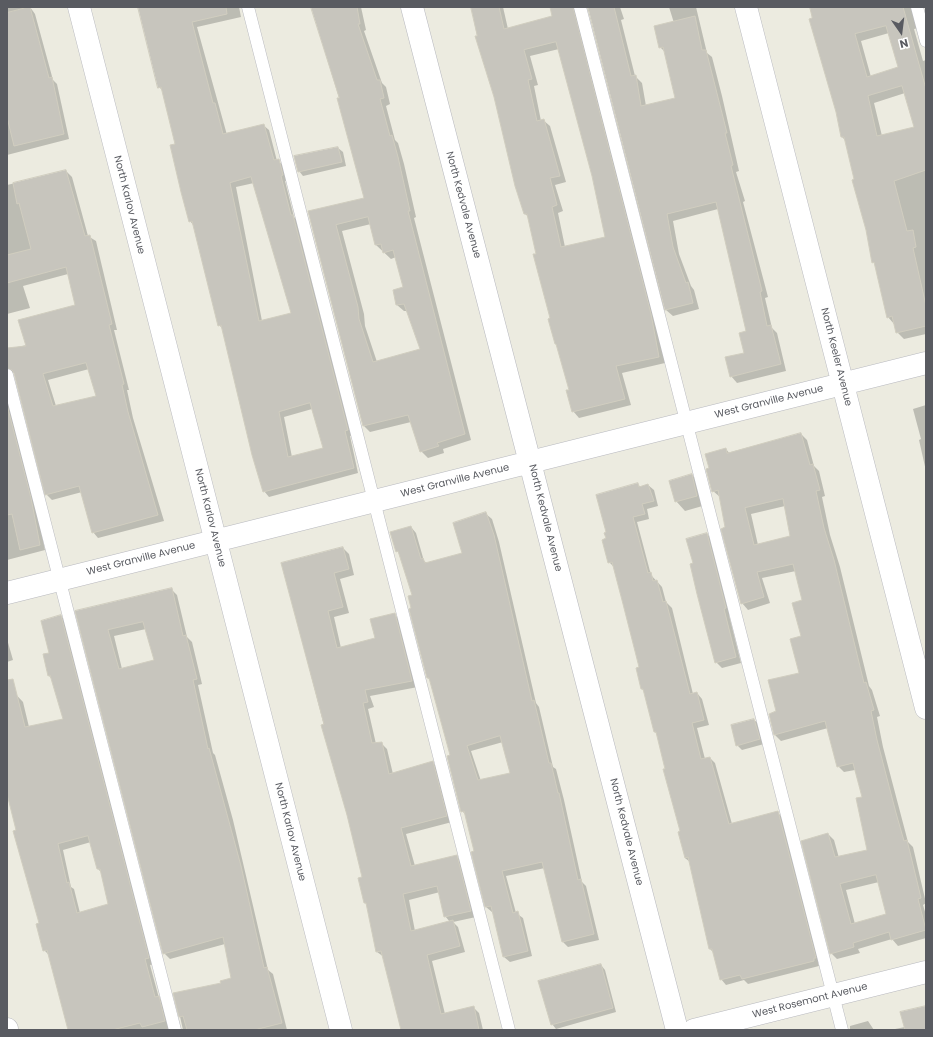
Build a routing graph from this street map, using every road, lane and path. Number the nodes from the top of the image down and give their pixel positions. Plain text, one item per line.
1 (79, 7) edge
2 (248, 7) edge
3 (412, 7) edge
4 (580, 7) edge
5 (746, 7) edge
6 (917, 7) edge
7 (926, 40) edge
8 (926, 363) edge
9 (7, 376) edge
10 (843, 384) junction
11 (686, 423) junction
12 (530, 462) junction
13 (374, 501) junction
14 (216, 541) junction
15 (59, 580) junction
16 (7, 593) edge
17 (926, 708) edge
18 (926, 972) edge
19 (833, 995) junction
20 (175, 1030) edge
21 (341, 1030) edge
22 (509, 1030) edge
23 (677, 1030) edge
24 (694, 1030) edge
25 (842, 1030) edge

1 - 14 street, North Karlov Avenue
2 - 13 lane
3 - 12 street, North Kedvale Avenue
4 - 11 lane
5 - 10 street, North Keeler Avenue
6 - 7 lane
8 - 10 street, West Granville Avenue
9 - 15 lane
10 - 11 street, West Granville Avenue
10 - 17 street, North Keeler Avenue
11 - 12 street, West Granville Avenue
11 - 19 lane
12 - 13 street, West Granville Avenue
12 - 23 street, North Kedvale Avenue
13 - 14 street, West Granville Avenue
13 - 22 lane
14 - 15 street, West Granville Avenue
14 - 21 street, North Karlov Avenue
15 - 16 street, West Granville Avenue
15 - 20 lane
18 - 19 street, West Rosemont Avenue
19 - 24 street, West Rosemont Avenue
19 - 25 lane

